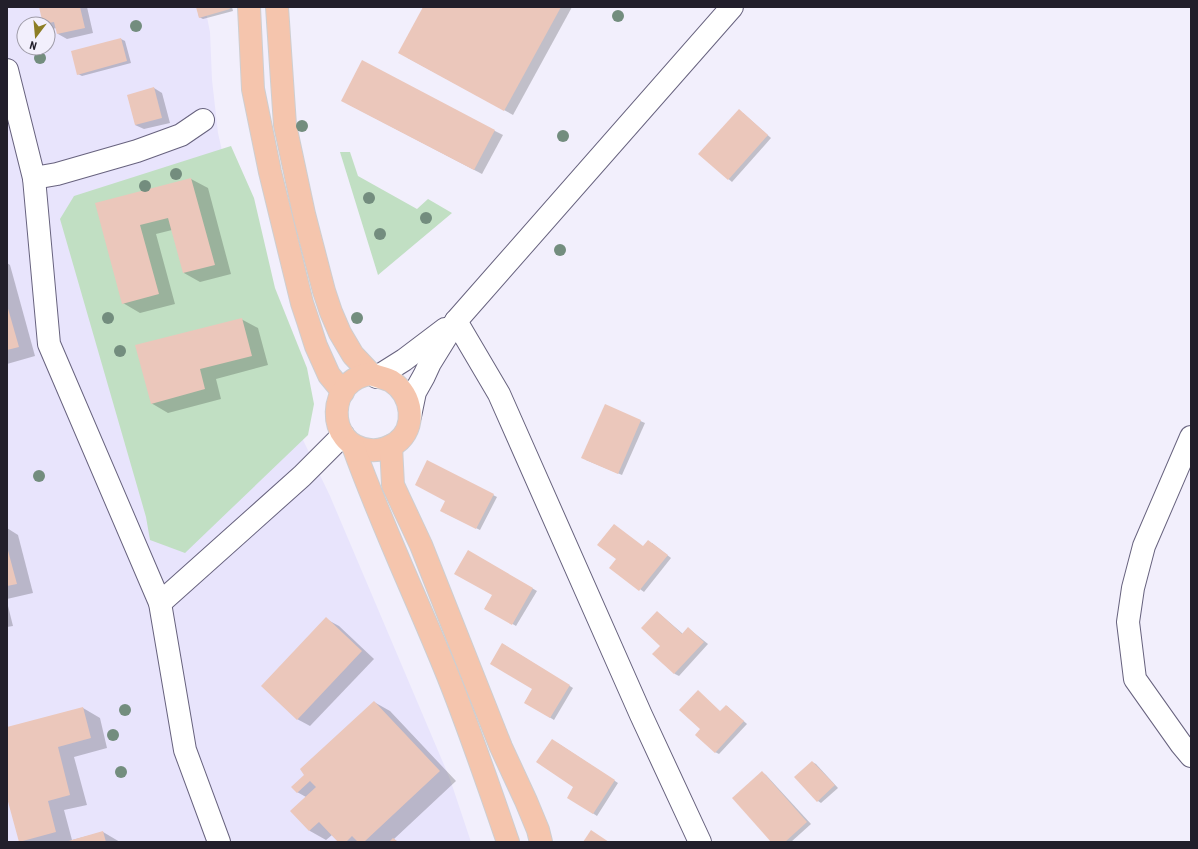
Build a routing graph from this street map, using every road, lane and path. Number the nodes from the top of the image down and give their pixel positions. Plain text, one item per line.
1 (249, 7) edge
2 (278, 7) edge
3 (732, 7) edge
4 (7, 70) edge
5 (203, 120) dead end
6 (34, 178) junction
7 (456, 322) junction
8 (374, 376) junction
9 (343, 392) junction
10 (410, 416) junction
11 (1191, 437) edge
12 (348, 440) junction
13 (392, 446) junction
14 (160, 604) junction
15 (1191, 756) edge
16 (219, 842) edge
17 (508, 842) edge
18 (541, 842) edge
19 (700, 842) edge

1 - 9 main road
2 - 8 main road
3 - 7 street
4 - 6 street
5 - 6 street
6 - 14 street
7 - 8 street
7 - 10 street
7 - 19 street
8 - 9 main road
8 - 10 main road
9 - 12 main road
10 - 13 main road
11 - 15 street
12 - 13 main road
12 - 14 street
12 - 17 main road
13 - 18 main road
14 - 16 street

